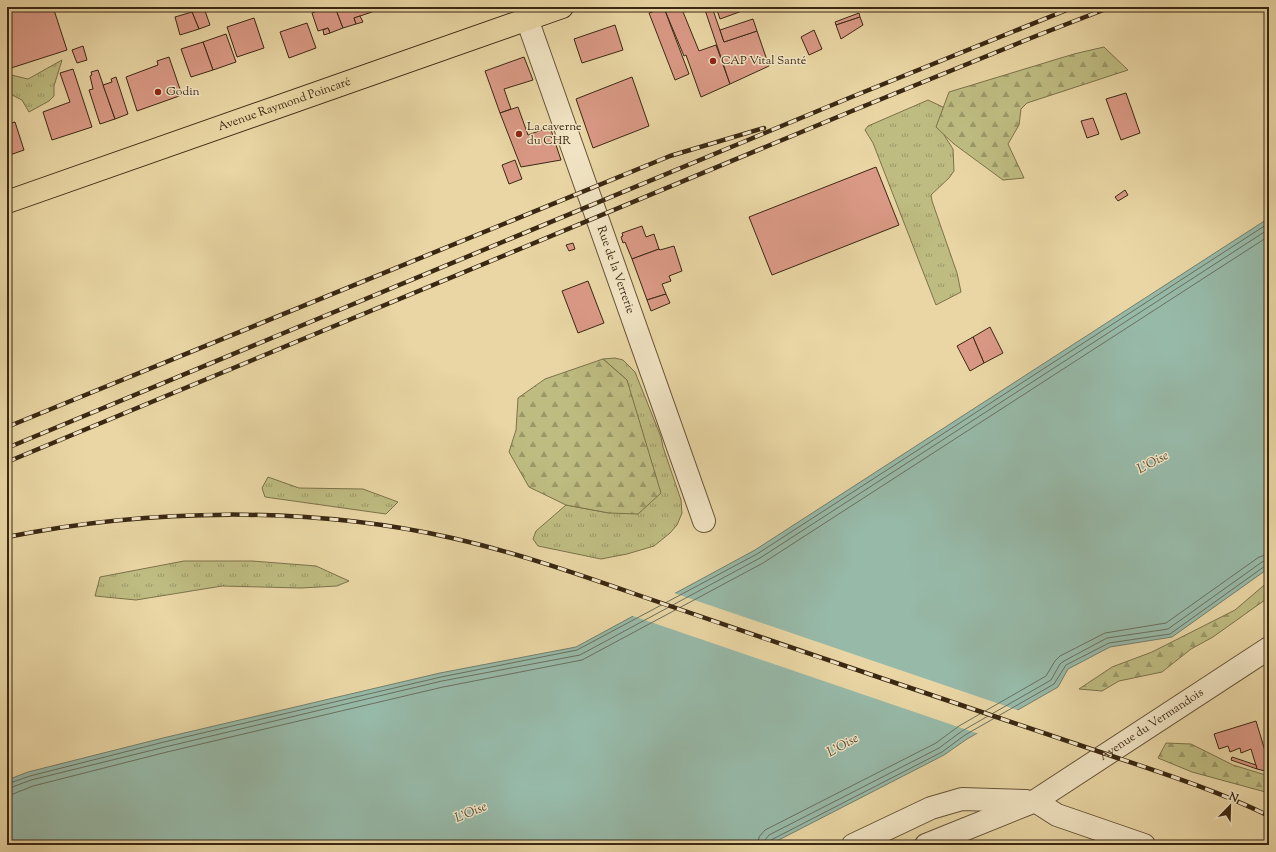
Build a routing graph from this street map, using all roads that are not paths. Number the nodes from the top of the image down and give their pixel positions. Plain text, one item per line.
1 (562, 7) edge
2 (527, 19) junction
3 (7, 202) edge
4 (704, 520) dead end
5 (1269, 648) edge
6 (1035, 801) junction
7 (853, 845) edge
8 (926, 845) edge
9 (1144, 845) edge

1 - 2 main road, Avenue Raymond Poincaré
2 - 3 main road, Avenue Raymond Poincaré
2 - 4 street, Rue de la Verrerie
5 - 6 street, Avenue du Vermandois
6 - 7 street
6 - 8 street, Avenue du Vermandois
6 - 9 street

